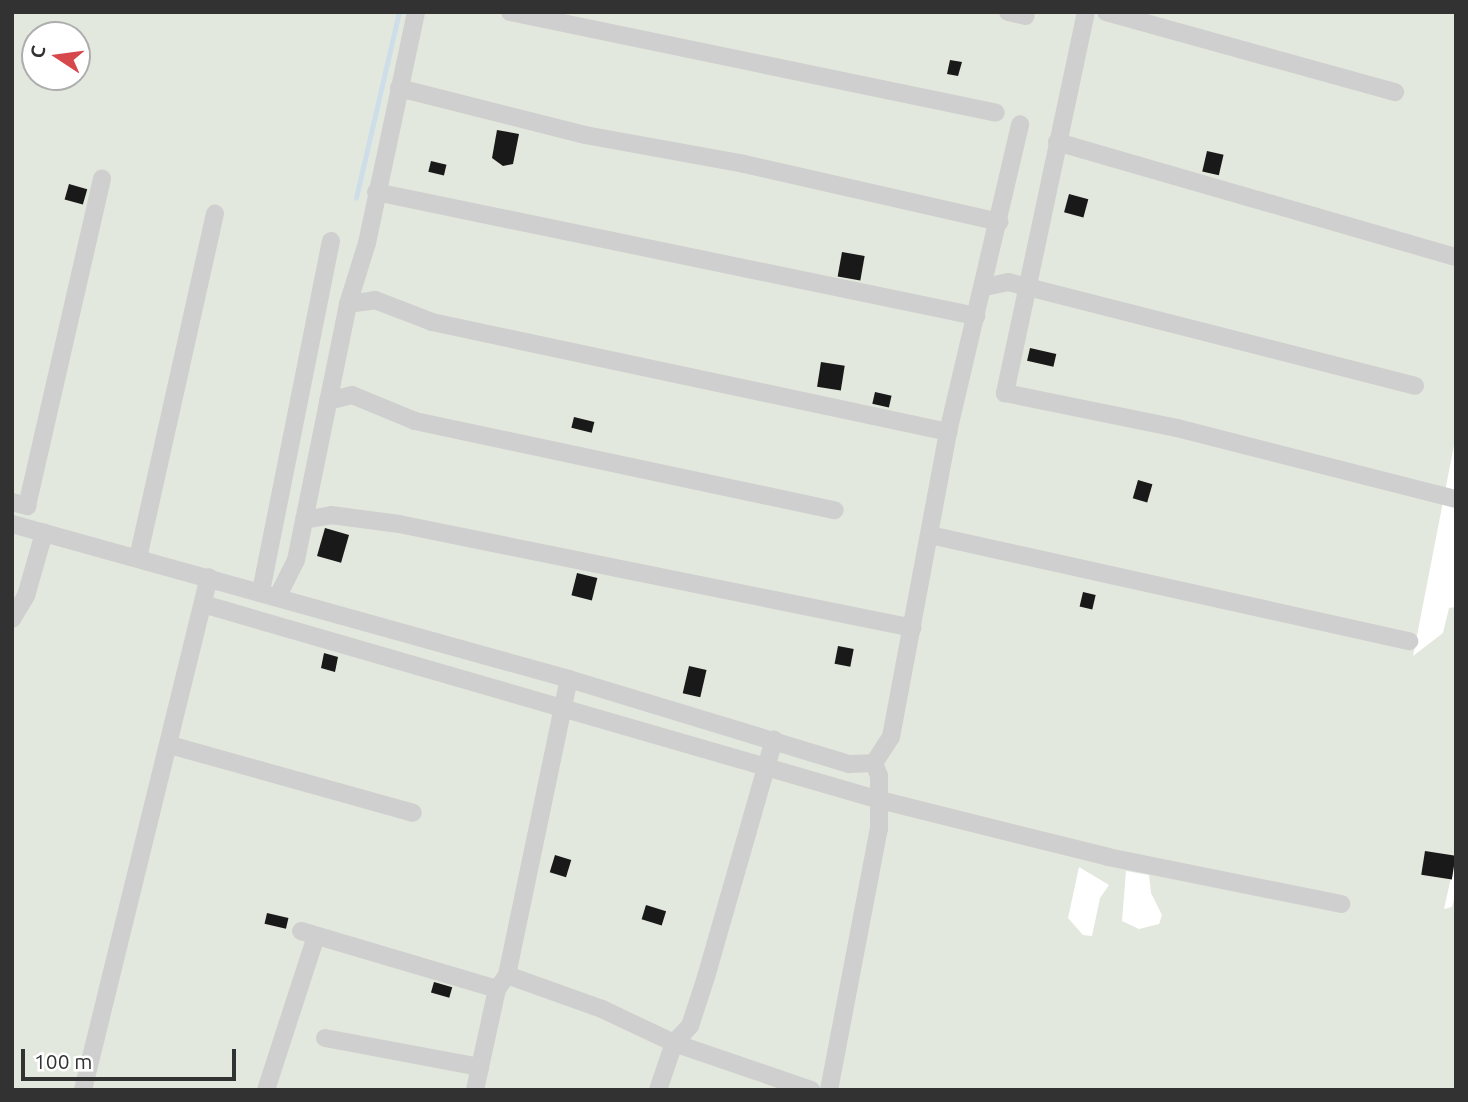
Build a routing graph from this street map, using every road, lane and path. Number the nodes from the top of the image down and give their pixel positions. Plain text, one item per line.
1 (416, 12) edge
2 (510, 12) edge
3 (1008, 12) edge
4 (1086, 12) edge
5 (1106, 12) edge
6 (1026, 16) dead end
7 (399, 88) junction
8 (1395, 92) dead end
9 (996, 113) dead end
10 (1020, 124) dead end
11 (1057, 142) junction
12 (102, 178) dead end
13 (376, 192) junction
14 (215, 213) dead end
15 (1000, 222) junction
16 (331, 241) dead end
17 (1456, 257) edge
18 (1026, 286) junction
19 (985, 287) junction
20 (348, 304) junction
21 (976, 316) junction
22 (1415, 386) dead end
23 (328, 401) junction
24 (948, 432) junction
25 (1456, 499) edge
26 (12, 502) edge
27 (835, 510) dead end
28 (304, 520) junction
29 (12, 524) edge
30 (44, 533) junction
31 (930, 535) junction
32 (138, 558) junction
33 (209, 577) junction
34 (270, 594) junction
35 (203, 604) junction
36 (12, 619) edge
37 (913, 628) junction
38 (1409, 641) dead end
39 (569, 679) junction
40 (562, 709) junction
41 (774, 740) junction
42 (170, 745) junction
43 (874, 763) junction
44 (766, 769) junction
45 (880, 800) junction
46 (413, 813) dead end
47 (1341, 904) dead end
48 (502, 982) junction
49 (325, 1038) dead end
50 (674, 1043) junction
51 (480, 1067) junction
52 (83, 1090) edge
53 (265, 1090) edge
54 (475, 1090) edge
55 (659, 1090) edge
56 (811, 1090) edge
57 (829, 1090) edge

1 - 7 street
2 - 9 street
3 - 6 street
4 - 11 street
5 - 8 street
7 - 13 street
7 - 15 street
10 - 15 street
11 - 17 street
11 - 18 street
12 - 26 street
13 - 20 street
13 - 21 street
14 - 32 street
15 - 19 street
16 - 34 street
18 - 19 street
18 - 22 street
18 - 25 street
19 - 21 street
20 - 23 street
20 - 24 street
21 - 24 street
23 - 27 street
23 - 28 street
24 - 31 street
28 - 34 street
28 - 37 street
29 - 30 street
30 - 32 street
30 - 36 street
31 - 37 street
31 - 38 street
32 - 33 street
33 - 34 street
33 - 35 street
34 - 39 street
35 - 40 street
35 - 42 street
37 - 43 street
39 - 40 street
39 - 41 street
40 - 44 street
40 - 48 street
41 - 43 street
41 - 44 street
42 - 46 street
42 - 52 street
43 - 45 street
44 - 45 street
44 - 50 street
45 - 47 street
45 - 57 street
48 - 50 street
48 - 51 street
48 - 53 street
49 - 51 street
50 - 55 street
50 - 56 street
51 - 54 street

